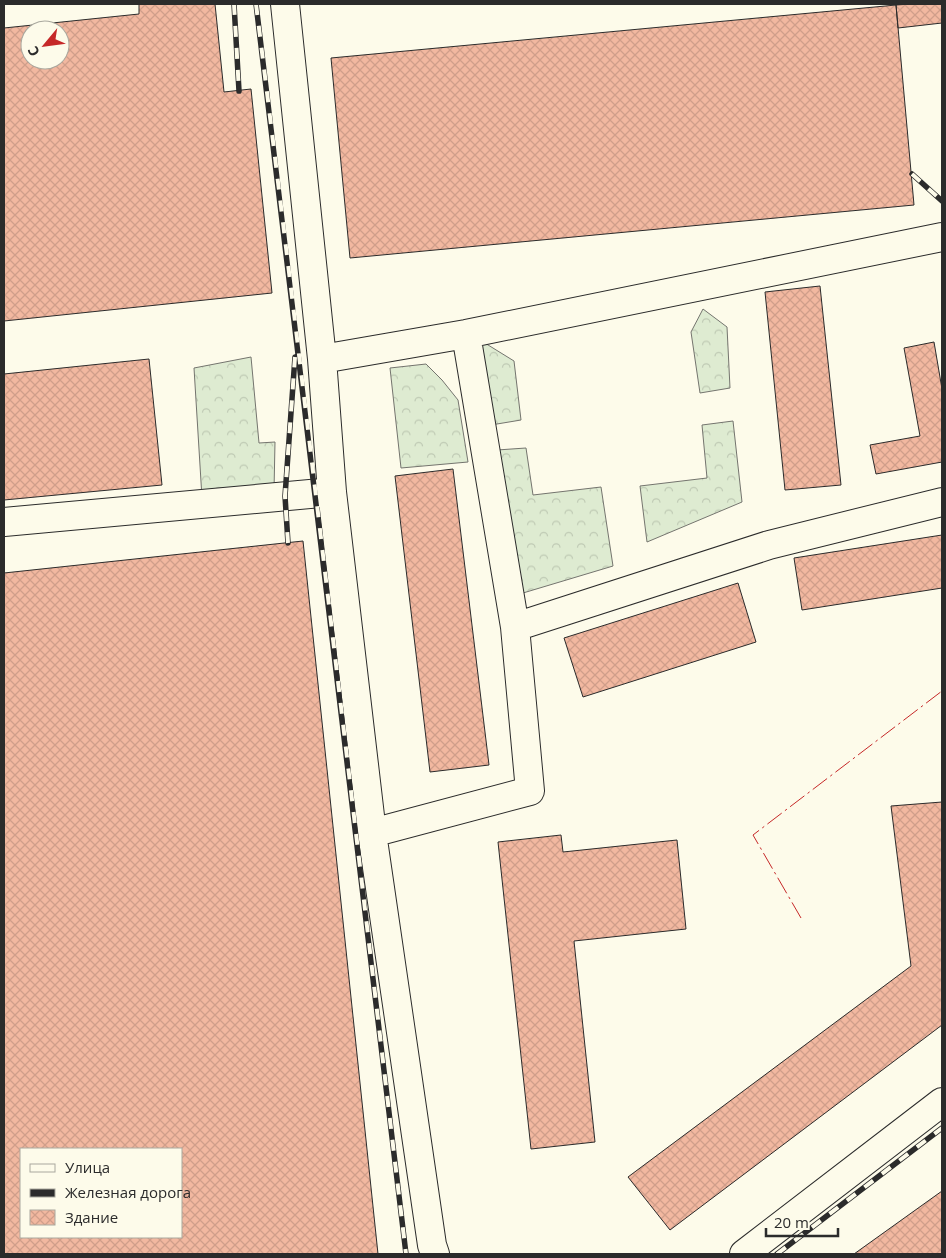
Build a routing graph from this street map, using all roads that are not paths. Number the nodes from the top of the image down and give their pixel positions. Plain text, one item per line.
1 (285, 4) edge
2 (942, 237) edge
3 (466, 334) junction
4 (322, 359) junction
5 (332, 492) junction
6 (942, 502) edge
7 (4, 522) edge
8 (515, 627) junction
9 (372, 833) junction
10 (942, 1102) edge
11 (435, 1254) edge
12 (744, 1254) edge

1 - 4 lane
2 - 3 lane
3 - 4 lane
3 - 8 lane
4 - 5 lane
5 - 7 lane
5 - 9 lane
6 - 8 lane
8 - 9 lane
9 - 11 lane
10 - 12 lane

